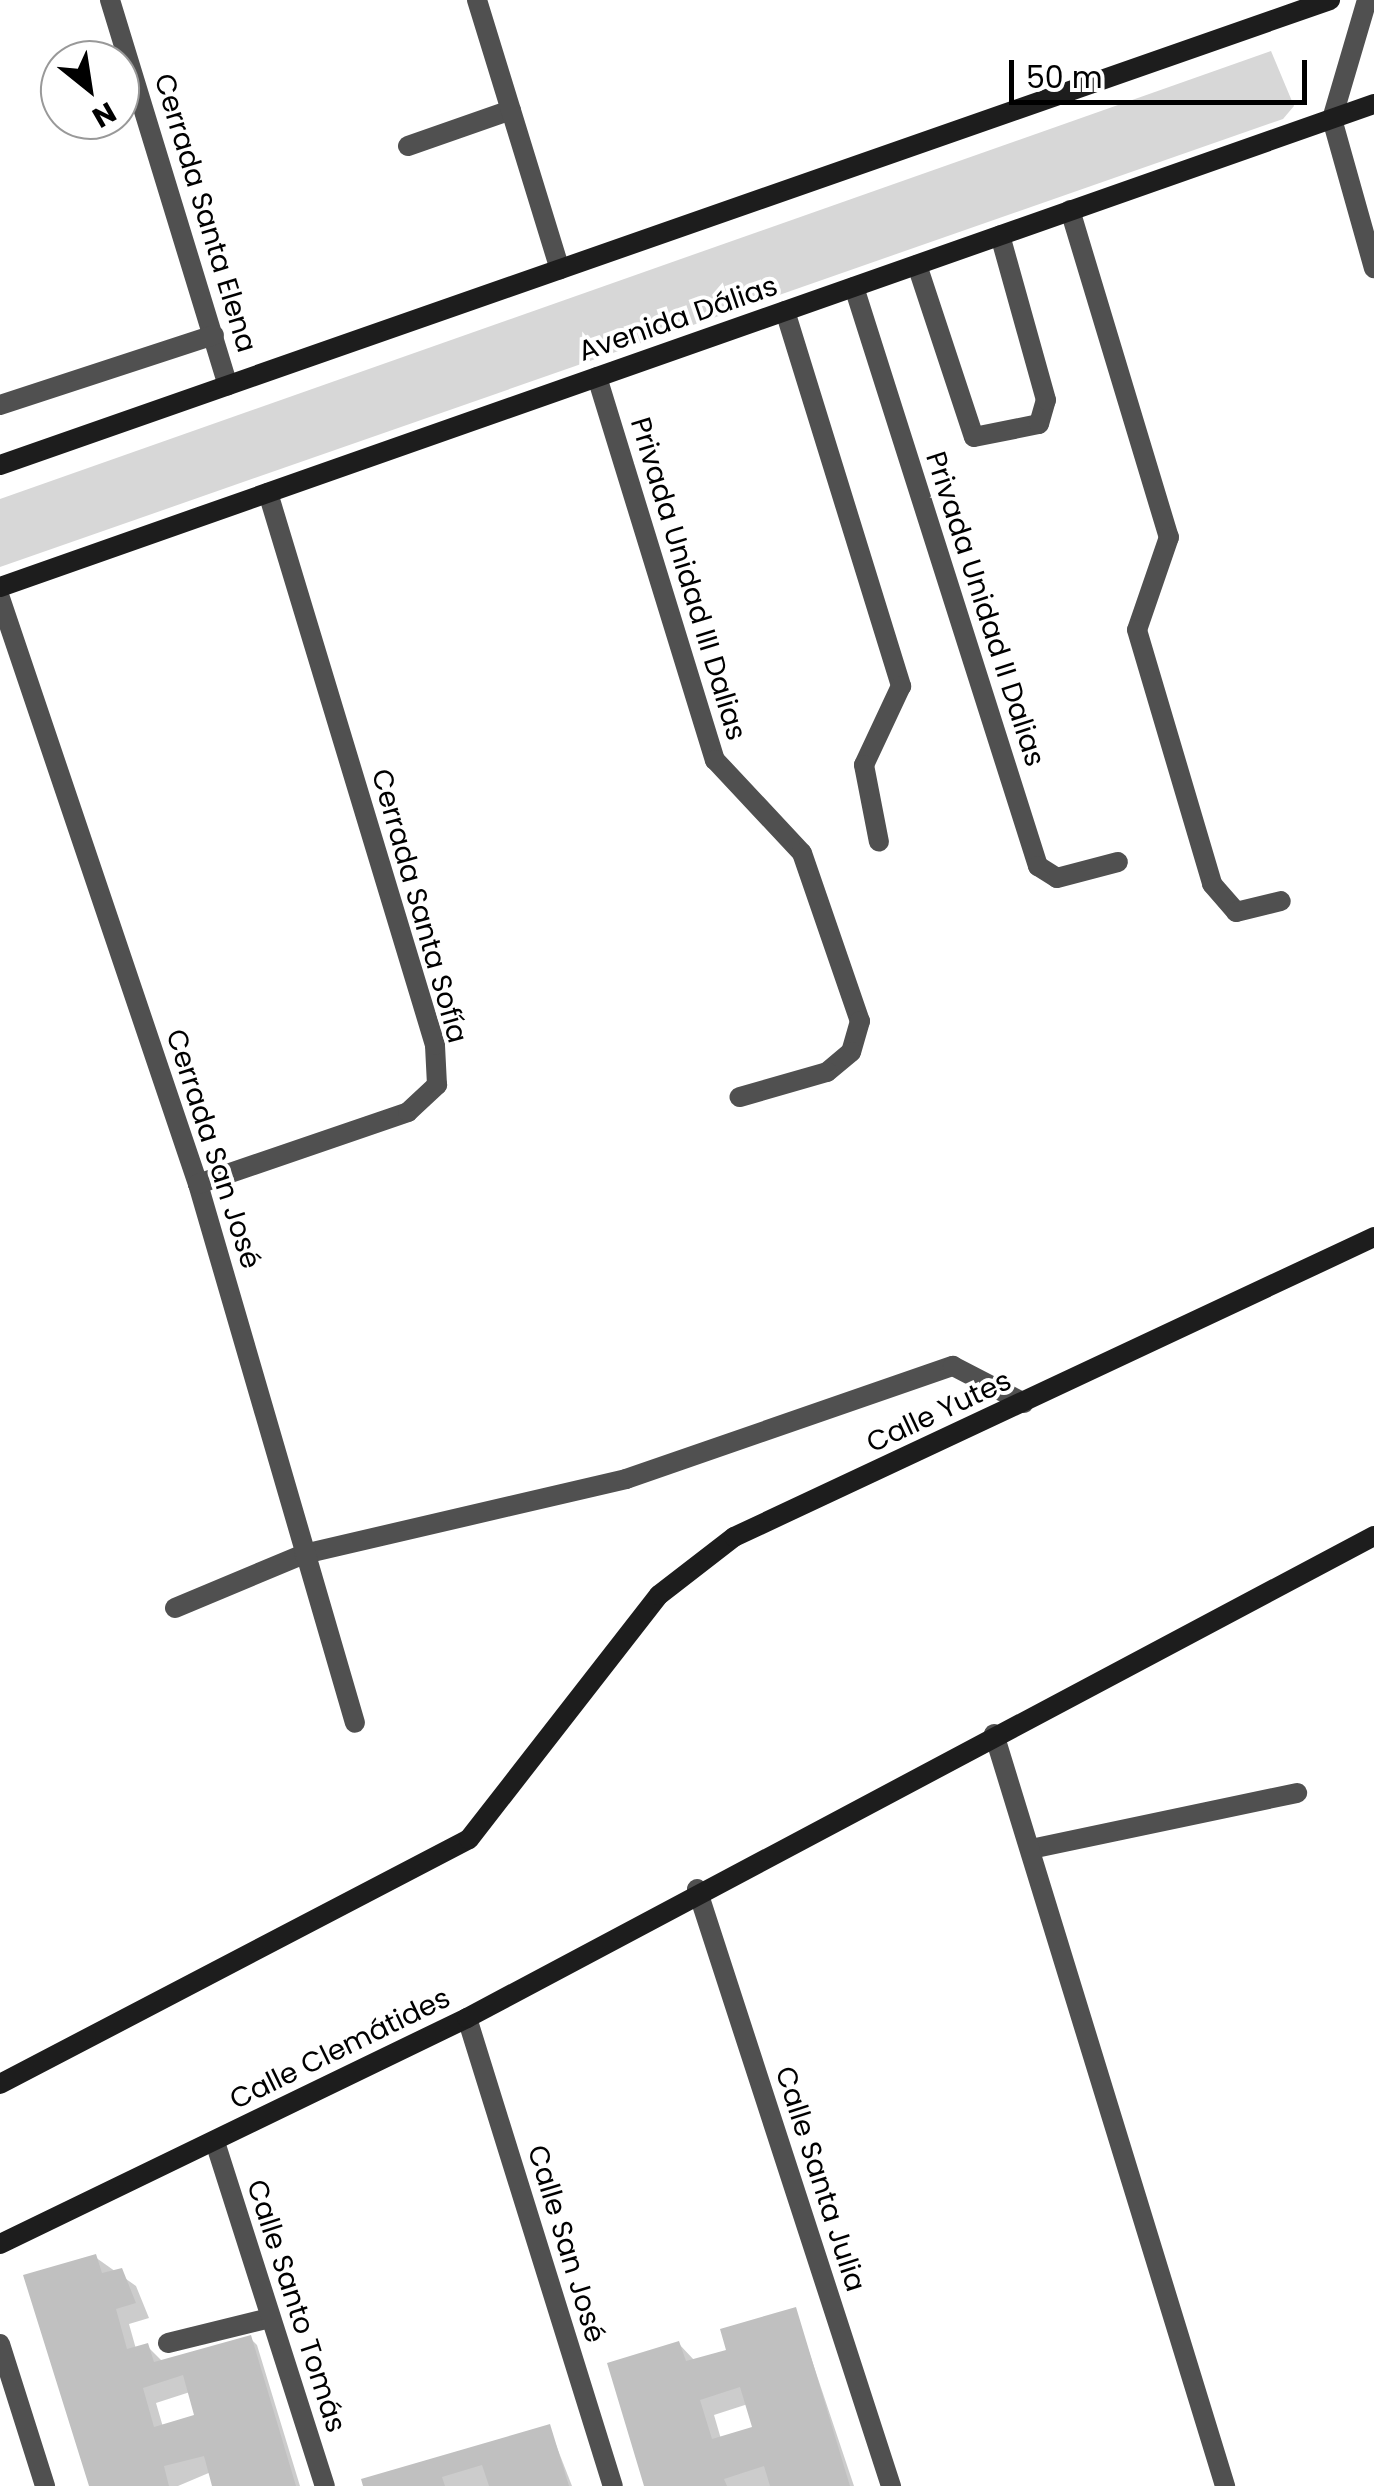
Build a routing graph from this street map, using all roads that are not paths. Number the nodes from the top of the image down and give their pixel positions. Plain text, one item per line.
1 (110, 0) edge
2 (478, 0) edge
3 (1330, 0) edge
4 (1367, 0) edge
5 (1374, 104) edge
6 (511, 110) junction
7 (1332, 118) junction
8 (408, 146) dead end
9 (1070, 210) junction
10 (1000, 235) junction
11 (917, 265) junction
12 (1374, 268) edge
13 (560, 269) junction
14 (854, 287) junction
15 (785, 311) junction
16 (214, 335) junction
17 (596, 377) junction
18 (228, 385) junction
19 (0, 405) edge
20 (0, 465) edge
21 (268, 493) junction
22 (0, 587) edge
23 (0, 598) edge
24 (878, 842) dead end
25 (1118, 862) dead end
26 (1280, 902) dead end
27 (740, 1097) dead end
28 (198, 1184) junction
29 (1374, 1238) edge
30 (1024, 1403) junction
31 (1374, 1536) edge
32 (304, 1554) junction
33 (175, 1608) dead end
34 (356, 1723) dead end
35 (994, 1734) junction
36 (1297, 1792) dead end
37 (1031, 1849) junction
38 (697, 1889) junction
39 (467, 2018) junction
40 (0, 2084) edge
41 (215, 2142) junction
42 (0, 2244) edge
43 (270, 2318) junction
44 (0, 2344) edge
45 (168, 2344) dead end
46 (45, 2486) edge
47 (325, 2486) edge
48 (613, 2486) edge
49 (891, 2486) edge
50 (1225, 2486) edge

1 - 16 street, Cerrada Santa Elena
2 - 6 street
3 - 13 main road
4 - 7 street
5 - 7 main road, Avenida Dálias
6 - 8 street
6 - 13 street
7 - 9 main road, Avenida Dálias
7 - 12 street
9 - 10 main road, Avenida Dálias
9 - 26 street
10 - 11 main road, Avenida Dálias
10 - 11 street
11 - 14 main road, Avenida Dálias
13 - 18 main road
14 - 15 main road, Avenida Dálias
14 - 25 street, Privada Unidad II Dalias
15 - 17 main road, Avenida Dálias
15 - 24 street
16 - 18 street, Cerrada Santa Elena
16 - 19 street
17 - 21 main road, Avenida Dálias
17 - 27 street, Privada Unidad III Dalias
18 - 20 main road
21 - 22 main road, Avenida Dálias
21 - 28 street, Cerrada Santa Sofía
23 - 28 street, Cerrada San José
28 - 32 street, Cerrada San José
29 - 30 main road, Calle Yutes
30 - 32 street
30 - 40 main road, Calle Yutes
31 - 35 main road
32 - 33 street
32 - 34 street, Cerrada San José
35 - 37 street
35 - 38 main road
36 - 37 street
37 - 50 street
38 - 39 main road, Calle Clemátides
38 - 49 street, Calle Santa Julia
39 - 41 main road, Calle Clemátides
39 - 48 street, Calle San José
41 - 42 main road, Calle Clemátides
41 - 43 street, Calle Santo Tomás
43 - 45 street
43 - 47 street, Calle Santo Tomás
44 - 46 street

